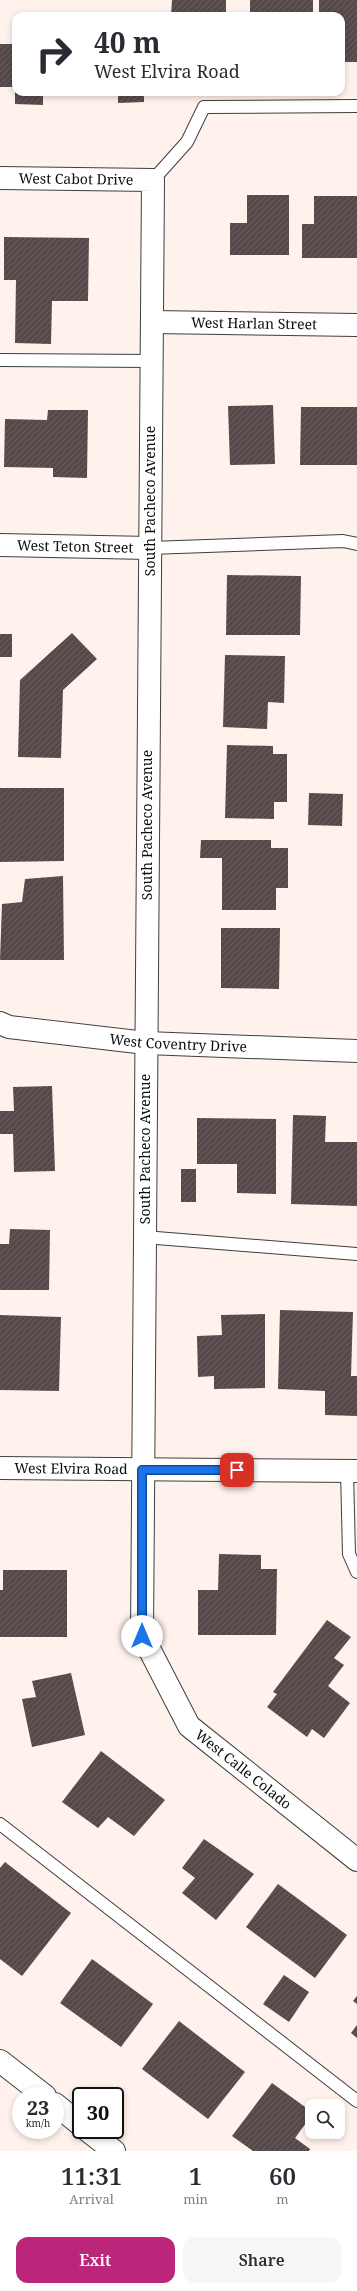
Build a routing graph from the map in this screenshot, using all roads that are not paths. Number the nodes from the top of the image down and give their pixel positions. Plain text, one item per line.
1 (357, 106) edge
2 (0, 178) edge
3 (153, 180) junction
4 (152, 322) junction
5 (357, 325) edge
6 (0, 360) edge
7 (151, 361) junction
8 (357, 544) edge
9 (0, 545) edge
10 (150, 548) junction
11 (0, 1024) edge
12 (146, 1043) junction
13 (357, 1051) edge
14 (144, 1237) junction
15 (357, 1254) edge
16 (0, 1468) edge
17 (142, 1470) junction
18 (352, 1471) edge
19 (357, 1572) edge
20 (0, 1824) edge
21 (357, 1860) edge
22 (0, 2061) edge
23 (33, 2087) edge
24 (357, 2101) edge
25 (64, 2111) edge
26 (72, 2118) edge
27 (99, 2139) edge
28 (114, 2151) edge

1 - 3 lane
2 - 3 street, West Cabot Drive
3 - 4 street, South Pacheco Avenue
4 - 5 street, West Harlan Street
4 - 7 street, South Pacheco Avenue
6 - 7 lane
7 - 10 street, South Pacheco Avenue
8 - 10 lane
9 - 10 street, West Teton Street
10 - 12 street, South Pacheco Avenue
11 - 12 street, West Coventry Drive
12 - 13 street, West Coventry Drive
12 - 14 street, South Pacheco Avenue
14 - 15 lane
14 - 17 street, South Pacheco Avenue
16 - 17 street, West Elvira Road
17 - 18 street, West Elvira Road
17 - 21 street, West Calle Colado
18 - 19 lane
20 - 24 lane
22 - 23 street
25 - 26 street
27 - 28 street

